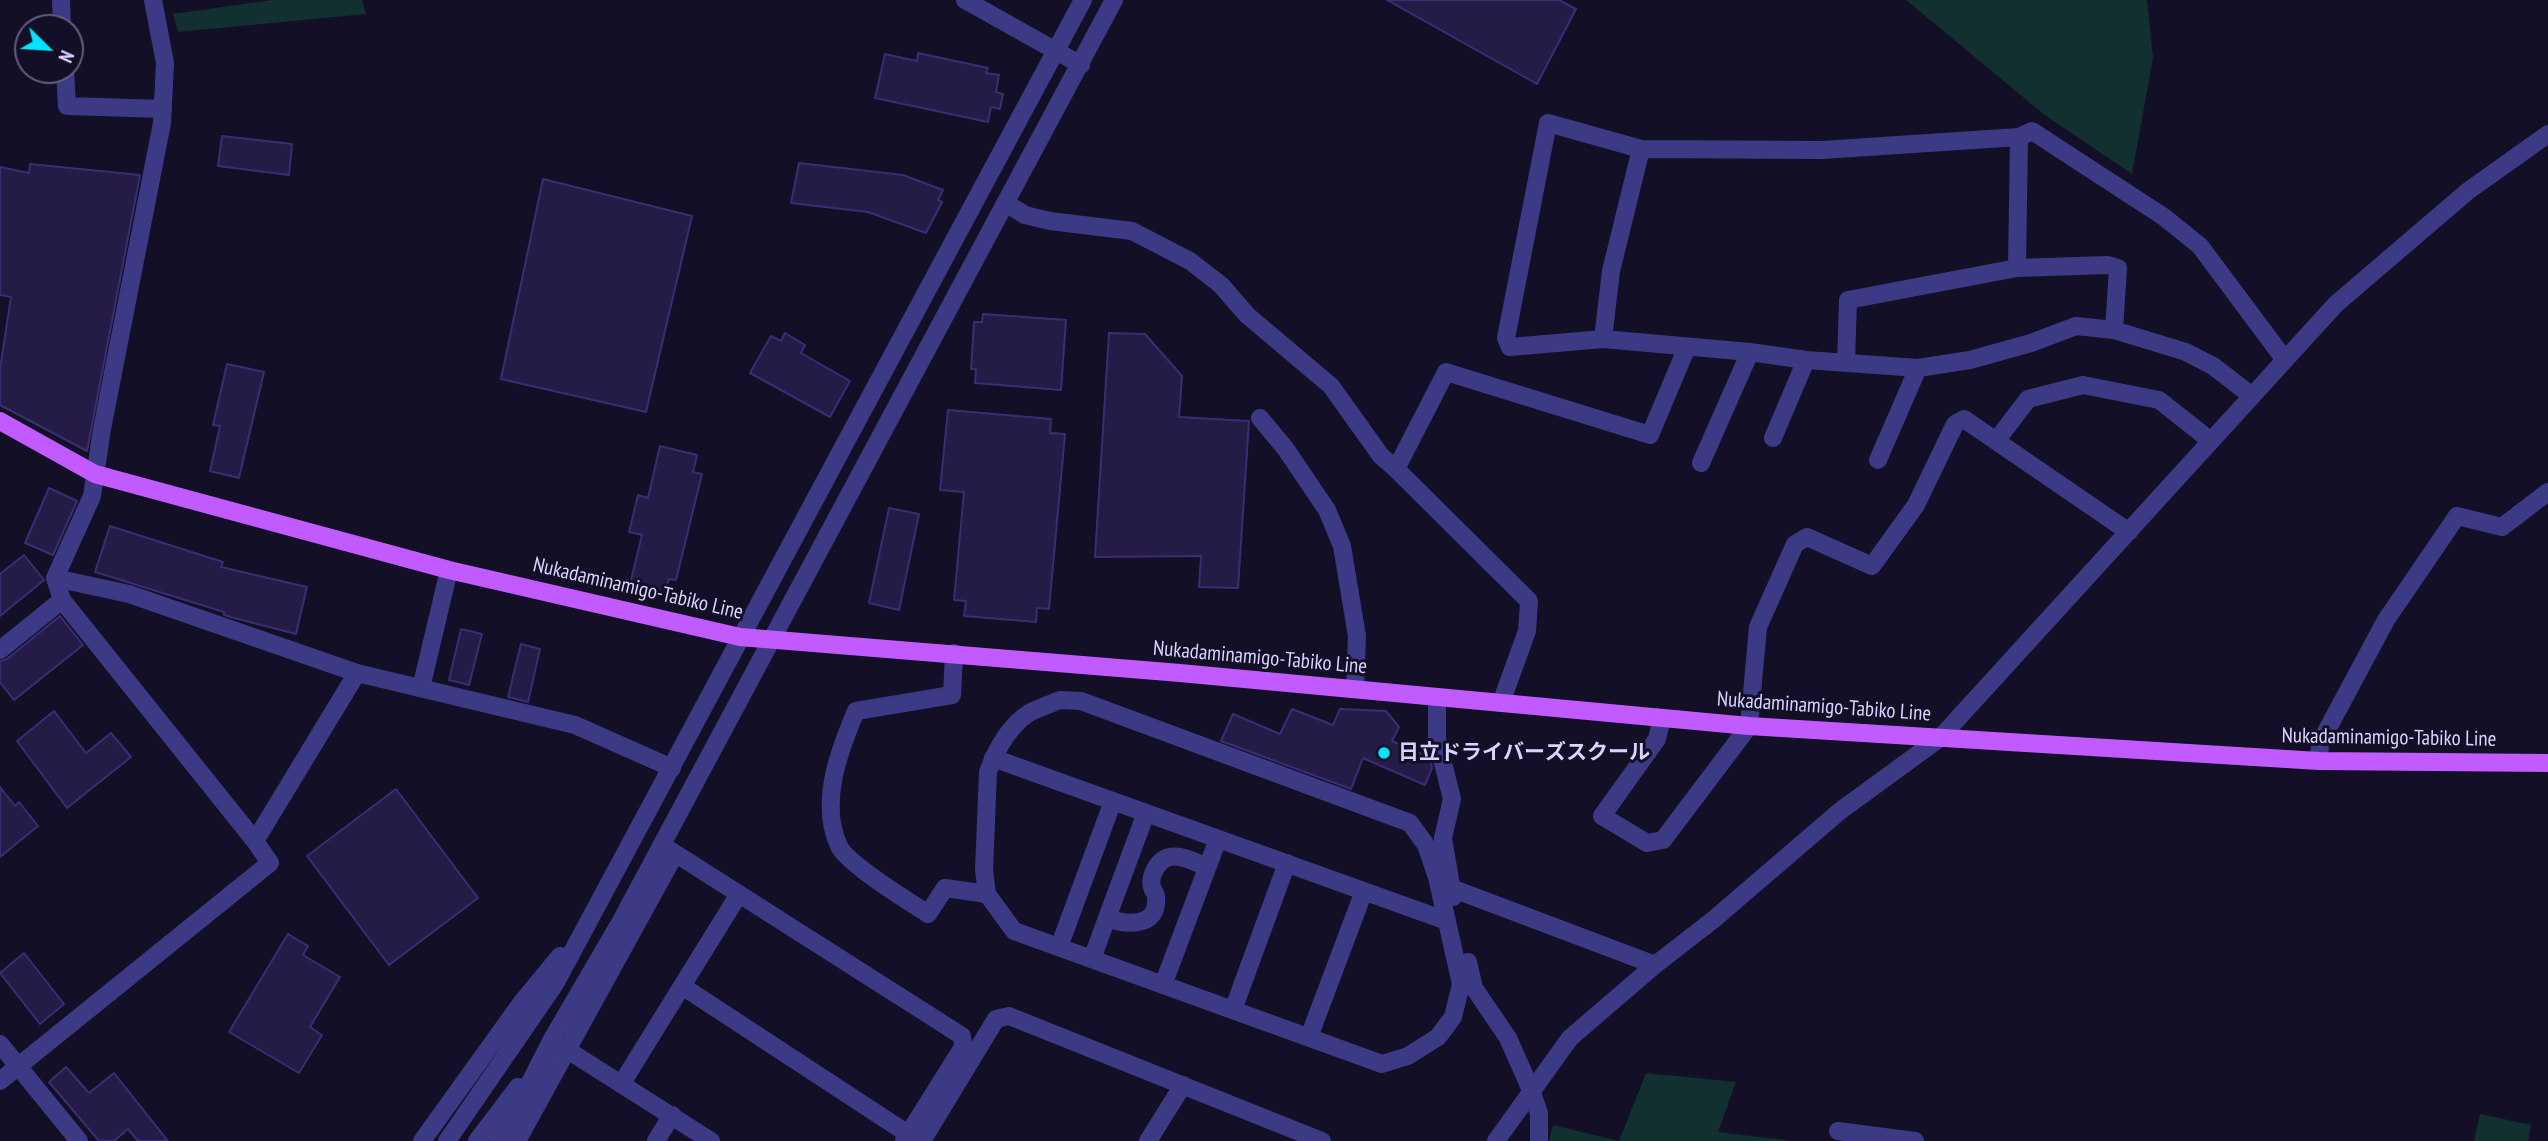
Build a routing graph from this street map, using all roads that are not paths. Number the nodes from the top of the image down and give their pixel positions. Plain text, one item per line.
1 (153, 0) edge
2 (965, 0) edge
3 (1083, 0) edge
4 (1114, 0) edge
5 (1056, 51) junction
6 (1081, 65) junction
7 (66, 84) edge
8 (163, 108) junction
9 (2548, 134) edge
10 (2019, 137) junction
11 (1641, 149) junction
12 (1007, 204) junction
13 (2017, 268) junction
14 (2114, 330) junction
15 (1603, 339) junction
16 (1687, 347) junction
17 (1750, 352) junction
18 (1806, 360) junction
19 (2285, 360) junction
20 (1846, 362) junction
21 (1917, 368) junction
22 (2252, 396) junction
23 (1260, 418) dead end
24 (0, 421) edge
25 (1773, 438) dead end
26 (1996, 441) junction
27 (2211, 441) junction
28 (1878, 460) dead end
29 (1701, 463) dead end
30 (1396, 469) junction
31 (95, 474) junction
32 (2548, 492) edge
33 (2129, 532) junction
34 (449, 570) junction
35 (55, 578) junction
36 (62, 600) junction
37 (740, 637) junction
38 (773, 638) junction
39 (0, 650) edge
40 (954, 653) junction
41 (356, 673) junction
42 (421, 688) junction
43 (1355, 689) junction
44 (1437, 697) junction
45 (1501, 703) junction
46 (1662, 718) junction
47 (1749, 726) junction
48 (1940, 738) junction
49 (993, 758) junction
50 (2319, 761) junction
51 (2548, 763) edge
52 (672, 768) junction
53 (1113, 801) junction
54 (1146, 813) junction
55 (1218, 839) junction
56 (255, 841) junction
57 (668, 849) junction
58 (1287, 863) junction
59 (1208, 867) junction
60 (1451, 888) junction
61 (1364, 891) junction
62 (739, 894) junction
63 (987, 894) junction
64 (1107, 918) junction
65 (1447, 921) junction
66 (588, 922) junction
67 (1059, 947) junction
68 (1092, 959) junction
69 (1655, 965) junction
70 (1163, 985) junction
71 (682, 986) junction
72 (1233, 1010) junction
73 (1309, 1037) junction
74 (0, 1044) edge
75 (559, 1045) junction
76 (18, 1066) junction
77 (0, 1081) edge
78 (622, 1083) junction
79 (1183, 1085) junction
80 (1531, 1090) junction
81 (671, 1115) junction
82 (1838, 1131) dead end
83 (919, 1139) edge
84 (1317, 1140) edge
85 (79, 1141) edge
86 (422, 1141) edge
87 (447, 1141) edge
88 (477, 1141) edge
89 (498, 1141) edge
90 (517, 1141) edge
91 (656, 1141) edge
92 (711, 1141) edge
93 (1148, 1141) edge
94 (1496, 1141) edge
95 (1539, 1141) edge
96 (1915, 1141) edge

1 - 8 street
2 - 5 street
3 - 5 street
4 - 6 street
5 - 6 street
5 - 37 street
6 - 12 street
7 - 8 street
8 - 31 street
9 - 19 street
10 - 11 street
10 - 13 street
10 - 19 street
11 - 15 street
11 - 15 street
12 - 30 street
12 - 38 street
13 - 14 street
13 - 20 street
14 - 21 street
14 - 22 street
15 - 16 street
16 - 17 street
16 - 30 street
17 - 18 street
17 - 29 street
18 - 20 street
18 - 25 street
19 - 22 street
20 - 21 street
21 - 28 street
22 - 27 street
23 - 43 street
24 - 31 main road, Nukadaminamigo-Tabiko Line
26 - 27 street
26 - 33 street
26 - 47 street
27 - 33 street
30 - 45 street
31 - 34 main road, Nukadaminamigo-Tabiko Line
31 - 35 street
32 - 50 street
33 - 48 street
34 - 37 main road, Nukadaminamigo-Tabiko Line
34 - 42 street
35 - 36 street
35 - 41 street
36 - 39 street
36 - 56 street
37 - 38 main road, Nukadaminamigo-Tabiko Line
37 - 52 street
38 - 40 main road, Nukadaminamigo-Tabiko Line
38 - 57 street
40 - 43 main road, Nukadaminamigo-Tabiko Line
40 - 63 street
41 - 42 street
41 - 56 street
42 - 52 street
43 - 44 main road, Nukadaminamigo-Tabiko Line
44 - 45 main road, Nukadaminamigo-Tabiko Line
44 - 60 street
45 - 46 main road, Nukadaminamigo-Tabiko Line
46 - 47 main road, Nukadaminamigo-Tabiko Line
46 - 47 street
47 - 48 main road, Nukadaminamigo-Tabiko Line
48 - 50 main road, Nukadaminamigo-Tabiko Line
48 - 69 street
49 - 53 street
49 - 63 street
49 - 65 street
50 - 51 main road, Nukadaminamigo-Tabiko Line
52 - 66 street
53 - 54 street
53 - 67 street
54 - 55 street
54 - 64 street
55 - 58 street
55 - 59 street
56 - 76 street
57 - 62 street
57 - 75 street
58 - 61 street
58 - 72 street
59 - 64 street
59 - 70 street
60 - 69 street
60 - 80 street
61 - 65 street
61 - 73 street
62 - 71 street
62 - 83 street
63 - 67 street
64 - 68 street
65 - 73 street
66 - 86 street
66 - 87 street
67 - 68 street
68 - 70 street
69 - 80 street
70 - 72 street
71 - 78 street
71 - 83 street
72 - 73 street
74 - 76 street
75 - 78 street
75 - 88 street
75 - 89 street
75 - 90 street
76 - 77 street
76 - 85 street
78 - 81 street
79 - 83 street
79 - 84 street
79 - 93 street
80 - 94 street
80 - 95 street
81 - 91 street
81 - 92 street
82 - 96 street

